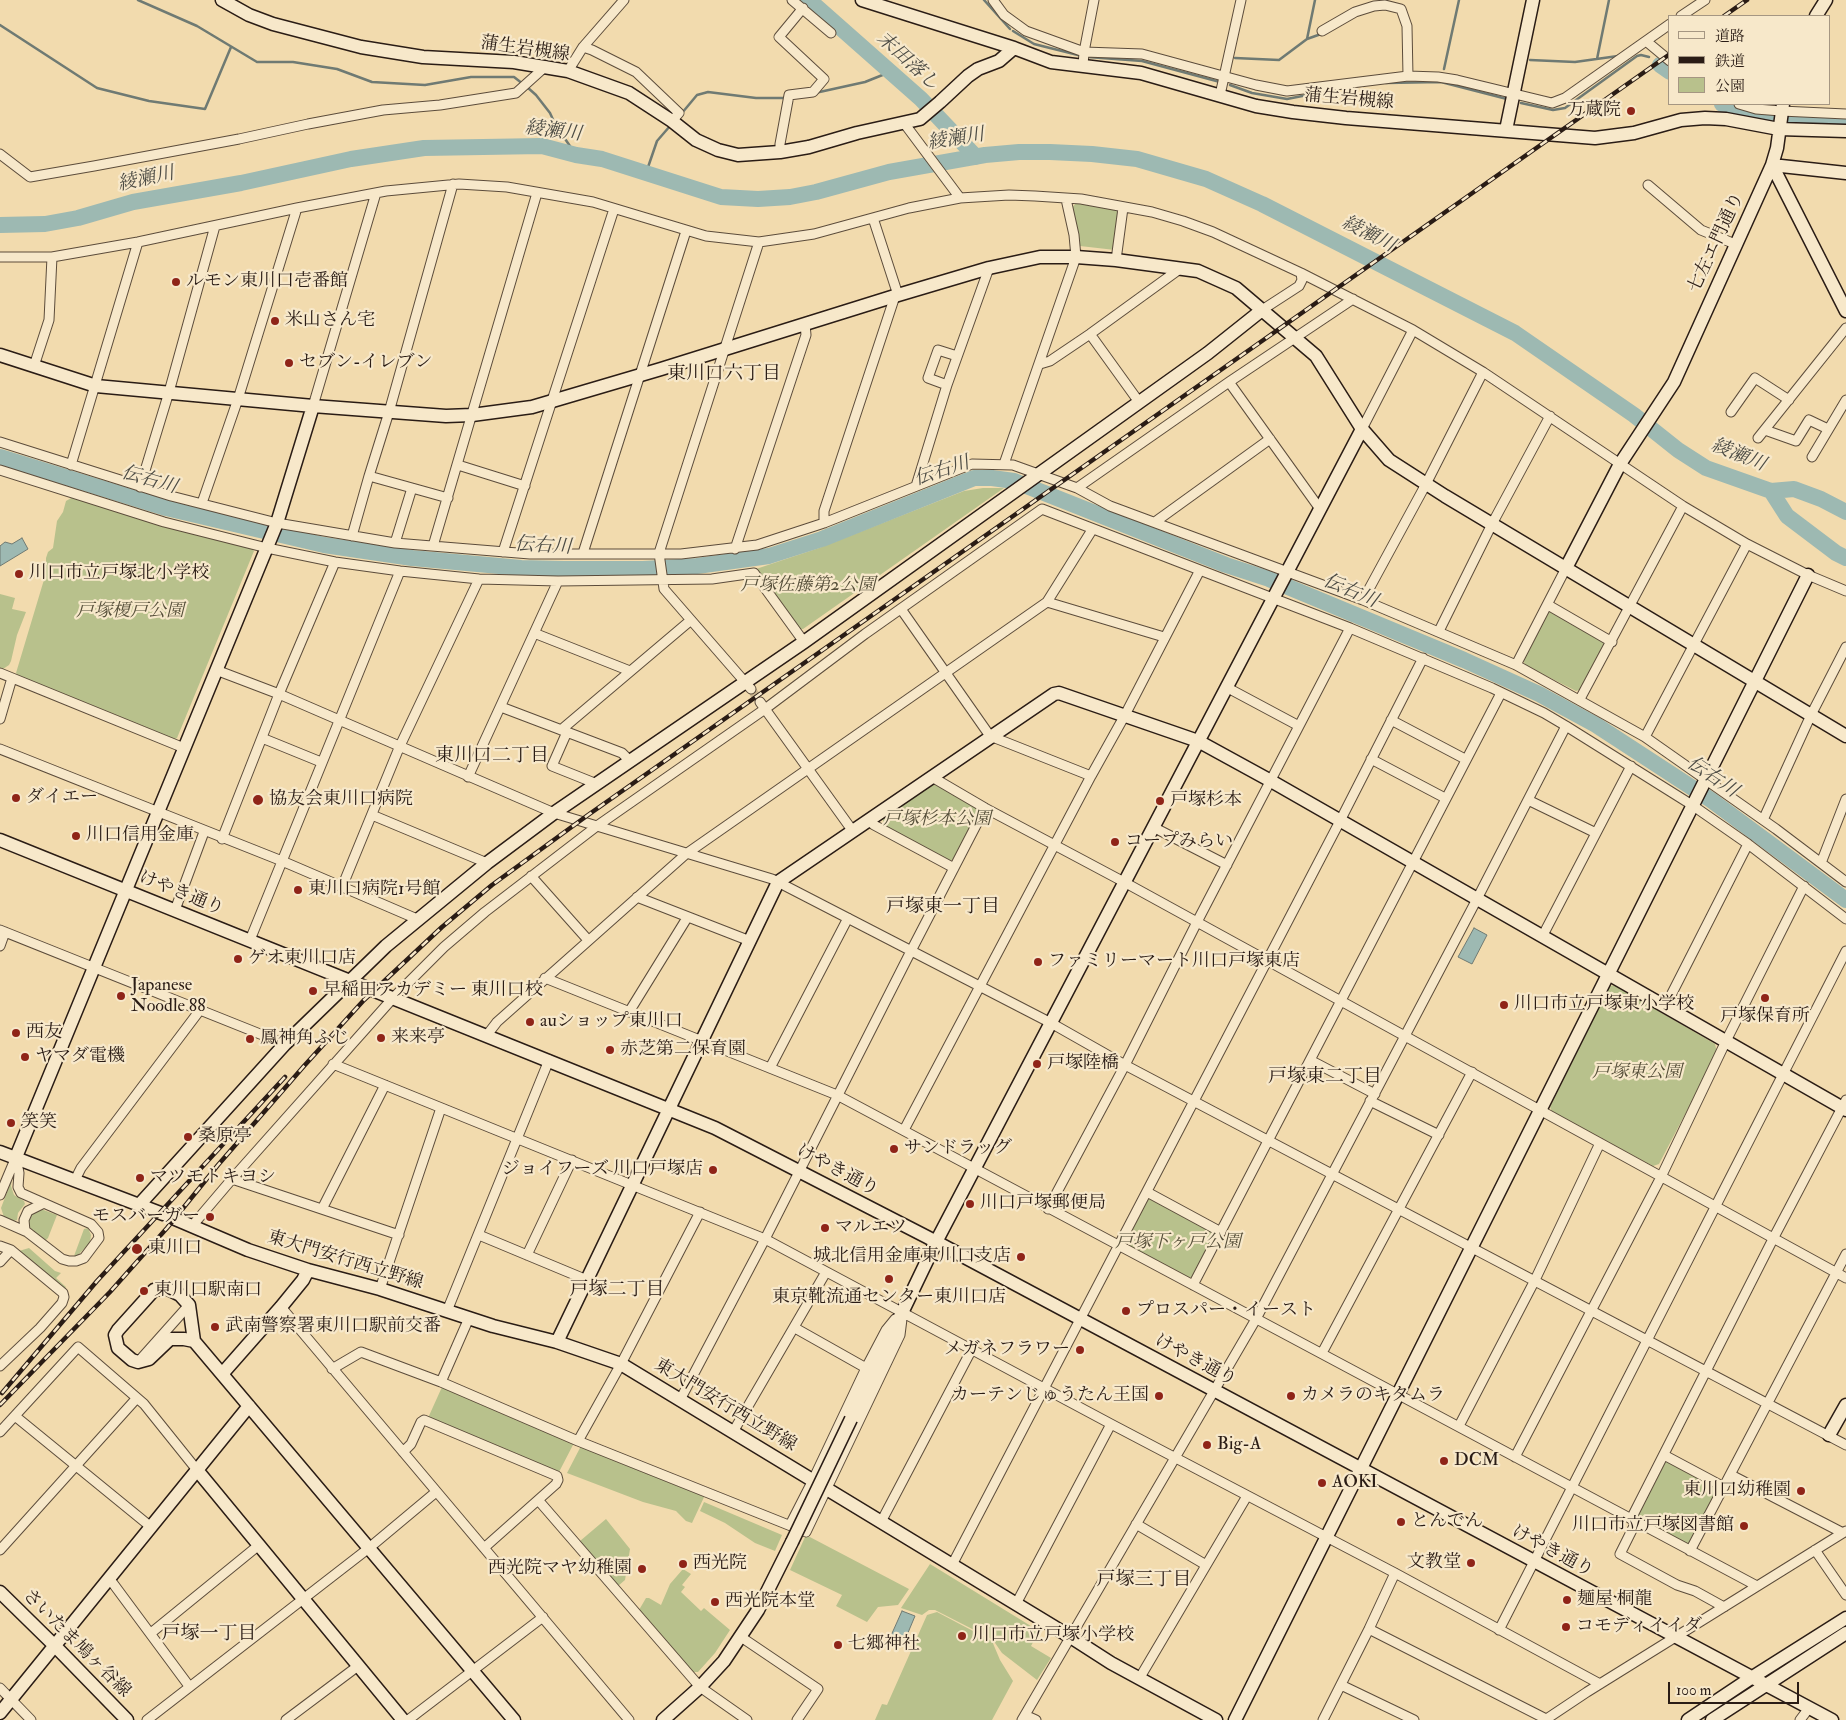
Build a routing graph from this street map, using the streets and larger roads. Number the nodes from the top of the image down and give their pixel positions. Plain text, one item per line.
1 (222, 0) edge
2 (624, 0) edge
3 (792, 0) edge
4 (862, 0) edge
5 (993, 0) edge
6 (1094, 0) edge
7 (1241, 0) edge
8 (1533, 0) edge
9 (1705, 0) edge
10 (1826, 0) edge
11 (1384, 2) edge
12 (802, 8) junction
13 (1682, 15) edge
14 (1817, 15) edge
15 (1668, 25) edge
16 (1322, 31) dead end
17 (831, 33) dead end
18 (1646, 40) junction
19 (583, 47) junction
20 (1014, 48) junction
21 (1084, 52) junction
22 (1668, 59) edge
23 (546, 66) junction
24 (1083, 66) junction
25 (568, 71) junction
26 (1408, 76) junction
27 (1224, 77) junction
28 (1513, 95) junction
29 (1220, 96) junction
30 (1743, 105) edge
31 (1782, 108) edge
32 (1846, 114) edge
33 (672, 120) junction
34 (904, 122) junction
35 (1779, 129) junction
36 (1506, 130) junction
37 (1846, 131) edge
38 (780, 152) junction
39 (0, 154) edge
40 (1772, 165) junction
41 (1846, 173) edge
42 (453, 184) junction
43 (1648, 185) dead end
44 (537, 192) junction
45 (376, 193) junction
46 (960, 198) junction
47 (1066, 199) junction
48 (297, 208) junction
49 (1123, 208) junction
50 (614, 209) junction
51 (873, 218) junction
52 (215, 226) junction
53 (686, 231) junction
54 (138, 242) junction
55 (759, 242) junction
56 (1735, 244) junction
57 (0, 257) edge
58 (52, 257) junction
59 (1076, 257) junction
60 (1116, 260) junction
61 (989, 268) junction
62 (1181, 268) junction
63 (1301, 273) junction
64 (896, 295) junction
65 (1353, 299) junction
66 (1262, 310) junction
67 (1846, 311) edge
68 (805, 324) junction
69 (1846, 328) edge
70 (1413, 330) junction
71 (1090, 334) junction
72 (1295, 337) junction
73 (723, 350) junction
74 (0, 355) edge
75 (957, 356) junction
76 (1040, 364) junction
77 (34, 366) junction
78 (1483, 372) junction
79 (638, 376) junction
80 (1229, 382) junction
81 (947, 385) junction
82 (96, 386) junction
83 (169, 392) junction
84 (238, 399) junction
85 (1789, 400) junction
86 (1846, 400) edge
87 (552, 401) junction
88 (1139, 402) junction
89 (312, 406) junction
90 (389, 412) junction
91 (1732, 412) dead end
92 (472, 415) junction
93 (1550, 416) junction
94 (1362, 429) junction
95 (1828, 429) junction
96 (1765, 430) junction
97 (1758, 438) dead end
98 (1270, 439) junction
99 (0, 442) edge
100 (1812, 457) dead end
101 (1622, 460) junction
102 (1004, 464) junction
103 (71, 465) junction
104 (458, 465) junction
105 (0, 470) edge
106 (368, 476) junction
107 (1034, 476) junction
108 (1426, 484) junction
109 (524, 486) junction
110 (916, 486) junction
111 (140, 487) junction
112 (412, 488) junction
113 (1077, 488) junction
114 (448, 498) junction
115 (202, 503) junction
116 (1683, 506) junction
117 (1320, 509) junction
118 (1156, 522) junction
119 (824, 523) junction
120 (1492, 524) junction
121 (276, 525) junction
122 (1092, 530) junction
123 (352, 536) junction
124 (395, 543) junction
125 (1747, 544) junction
126 (267, 546) junction
127 (434, 546) junction
128 (735, 549) junction
129 (503, 552) junction
130 (583, 554) junction
131 (659, 555) junction
132 (335, 562) junction
133 (1566, 568) junction
134 (1200, 570) junction
135 (400, 571) junction
136 (1286, 573) junction
137 (1808, 575) junction
138 (479, 578) junction
139 (662, 579) junction
140 (558, 581) junction
141 (1846, 591) edge
142 (1276, 594) junction
143 (1363, 600) junction
144 (1047, 602) junction
145 (1548, 605) junction
146 (1630, 607) junction
147 (901, 609) junction
148 (691, 620) junction
149 (1350, 628) junction
150 (1439, 631) junction
151 (534, 633) junction
152 (1164, 637) junction
153 (804, 642) junction
154 (1612, 642) junction
155 (1694, 646) junction
156 (1846, 647) edge
157 (1423, 658) junction
158 (1516, 665) junction
159 (216, 670) junction
160 (630, 671) junction
161 (0, 673) edge
162 (946, 673) junction
163 (12, 678) junction
164 (1755, 682) junction
165 (748, 685) junction
166 (1226, 687) junction
167 (1500, 693) junction
168 (279, 694) junction
169 (1580, 699) junction
170 (762, 706) junction
171 (501, 707) junction
172 (1125, 715) junction
173 (1811, 715) junction
174 (0, 719) edge
175 (1391, 720) junction
176 (339, 722) junction
177 (1300, 726) junction
178 (1566, 726) junction
179 (564, 731) junction
180 (990, 736) junction
181 (1846, 736) edge
182 (1645, 737) junction
183 (262, 738) junction
184 (1198, 741) junction
185 (0, 748) edge
186 (184, 748) junction
187 (399, 748) junction
188 (1372, 759) junction
189 (1465, 759) junction
190 (630, 761) junction
191 (322, 762) junction
192 (1631, 766) junction
193 (809, 769) junction
194 (468, 776) junction
195 (1091, 776) junction
196 (932, 777) junction
197 (1271, 781) junction
198 (1704, 782) junction
199 (597, 784) junction
200 (1445, 798) junction
201 (1846, 799) edge
202 (1528, 800) junction
203 (1694, 802) junction
204 (986, 808) junction
205 (157, 813) junction
206 (554, 813) junction
207 (372, 815) junction
208 (868, 820) junction
209 (1763, 820) junction
210 (1340, 821) junction
211 (597, 826) junction
212 (1153, 827) junction
213 (852, 830) junction
214 (204, 832) junction
215 (1596, 833) junction
216 (222, 838) junction
217 (0, 840) edge
218 (1748, 844) junction
219 (1055, 845) junction
220 (686, 854) junction
221 (282, 861) junction
222 (1412, 862) junction
223 (487, 863) junction
224 (1821, 863) junction
225 (1227, 865) junction
226 (954, 868) junction
227 (531, 876) junction
228 (778, 882) junction
229 (1124, 882) junction
230 (1846, 882) edge
231 (1804, 886) junction
232 (342, 887) junction
233 (124, 890) junction
234 (637, 898) junction
235 (1477, 899) junction
236 (176, 910) junction
237 (687, 918) junction
238 (848, 918) junction
239 (416, 919) junction
240 (1846, 920) edge
241 (1197, 922) junction
242 (2, 931) edge
243 (1542, 937) junction
244 (250, 940) junction
245 (588, 940) junction
246 (750, 941) junction
247 (0, 946) edge
248 (911, 951) junction
249 (1846, 951) edge
250 (1266, 960) junction
251 (94, 968) junction
252 (1608, 975) junction
253 (545, 978) junction
254 (350, 981) junction
255 (980, 988) junction
256 (393, 998) junction
257 (1339, 1001) junction
258 (1665, 1007) junction
259 (200, 1010) junction
260 (629, 1012) junction
261 (1051, 1023) junction
262 (487, 1035) junction
263 (1405, 1035) junction
264 (1726, 1041) junction
265 (702, 1042) junction
266 (285, 1044) junction
267 (549, 1060) junction
268 (1310, 1060) junction
269 (333, 1064) junction
270 (1125, 1065) junction
271 (770, 1068) junction
272 (1472, 1072) junction
273 (1782, 1074) junction
274 (385, 1085) junction
275 (837, 1095) junction
276 (1372, 1097) junction
277 (1194, 1101) junction
278 (1845, 1106) edge
279 (440, 1108) junction
280 (670, 1109) junction
281 (1540, 1110) junction
282 (904, 1130) junction
283 (1438, 1134) junction
284 (518, 1138) junction
285 (1269, 1141) junction
286 (1600, 1143) junction
287 (0, 1152) edge
288 (16, 1157) junction
289 (572, 1160) junction
290 (975, 1169) junction
291 (799, 1171) junction
292 (1332, 1174) junction
293 (1661, 1177) junction
294 (232, 1179) junction
295 (75, 1180) junction
296 (633, 1186) junction
297 (1147, 1192) junction
298 (0, 1196) edge
299 (42, 1204) junction
300 (139, 1205) junction
301 (1715, 1206) junction
302 (322, 1209) junction
303 (1048, 1209) junction
304 (1399, 1209) junction
305 (700, 1212) junction
306 (0, 1220) edge
307 (192, 1226) junction
308 (25, 1230) junction
309 (1221, 1232) junction
310 (399, 1235) junction
311 (479, 1235) junction
312 (765, 1239) junction
313 (1773, 1239) junction
314 (936, 1242) junction
315 (0, 1246) edge
316 (1118, 1246) junction
317 (1471, 1246) junction
318 (11, 1250) junction
319 (1846, 1254) edge
320 (527, 1255) junction
321 (0, 1262) edge
322 (308, 1270) junction
323 (826, 1272) junction
324 (1836, 1273) junction
325 (1846, 1278) edge
326 (588, 1280) junction
327 (1535, 1280) junction
328 (1193, 1285) junction
329 (380, 1289) junction
330 (189, 1305) junction
331 (281, 1307) junction
332 (1591, 1310) junction
333 (447, 1311) junction
334 (902, 1312) junction
335 (469, 1318) junction
336 (1256, 1319) junction
337 (1080, 1320) junction
338 (794, 1328) junction
339 (1648, 1340) junction
340 (194, 1341) junction
341 (557, 1342) junction
342 (972, 1349) junction
343 (1322, 1354) junction
344 (138, 1362) junction
345 (622, 1364) junction
346 (0, 1366) edge
347 (866, 1368) junction
348 (332, 1369) junction
349 (1707, 1371) junction
350 (222, 1374) junction
351 (441, 1382) junction
352 (1044, 1388) junction
353 (1213, 1391) junction
354 (1398, 1394) junction
355 (136, 1399) junction
356 (680, 1400) junction
357 (1769, 1403) junction
358 (1846, 1404) edge
359 (249, 1406) junction
360 (15, 1416) junction
361 (1111, 1424) junction
362 (1459, 1426) junction
363 (0, 1432) edge
364 (733, 1432) junction
365 (1828, 1435) junction
366 (578, 1441) junction
367 (1846, 1444) edge
368 (403, 1452) junction
369 (1664, 1455) junction
370 (1515, 1457) junction
371 (1174, 1458) junction
372 (76, 1465) junction
373 (1360, 1469) junction
374 (197, 1470) junction
375 (1731, 1475) junction
376 (813, 1480) junction
377 (1571, 1487) junction
378 (1724, 1487) junction
379 (827, 1489) junction
380 (436, 1492) junction
381 (1247, 1496) junction
382 (539, 1501) junction
383 (1634, 1521) junction
384 (881, 1522) junction
385 (1136, 1524) junction
386 (790, 1525) junction
387 (152, 1527) junction
388 (1844, 1532) edge
389 (1326, 1537) junction
390 (259, 1545) junction
391 (369, 1548) junction
392 (484, 1548) junction
393 (0, 1550) edge
394 (1815, 1550) junction
395 (1690, 1551) junction
396 (1533, 1561) junction
397 (1206, 1565) junction
398 (952, 1566) junction
399 (1395, 1573) junction
400 (109, 1578) junction
401 (1757, 1586) junction
402 (0, 1592) edge
403 (1846, 1595) edge
404 (303, 1599) junction
405 (1016, 1604) junction
406 (1724, 1608) junction
407 (543, 1617) junction
408 (1846, 1618) edge
409 (1369, 1629) junction
410 (1499, 1630) junction
411 (1846, 1633) edge
412 (151, 1634) junction
413 (1069, 1636) junction
414 (741, 1637) junction
415 (1677, 1638) junction
416 (56, 1646) junction
417 (358, 1666) junction
418 (474, 1672) junction
419 (1751, 1678) junction
420 (1139, 1679) junction
421 (1600, 1684) junction
422 (1341, 1685) junction
423 (1766, 1685) junction
424 (189, 1686) junction
425 (700, 1687) junction
426 (0, 1688) edge
427 (11, 1699) junction
428 (1809, 1708) junction
429 (0, 1712) edge
430 (1023, 1717) edge
431 (1547, 1719) edge
432 (31, 1720) edge
433 (127, 1720) edge
434 (147, 1720) edge
435 (286, 1720) edge
436 (404, 1720) edge
437 (408, 1720) edge
438 (514, 1720) edge
439 (629, 1720) edge
440 (663, 1720) edge
441 (747, 1720) edge
442 (797, 1720) edge
443 (1036, 1720) edge
444 (1216, 1720) edge
445 (1234, 1720) edge
446 (1323, 1720) edge
447 (1414, 1720) edge
448 (1688, 1720) edge
449 (1712, 1720) edge
450 (1800, 1720) edge
451 (1832, 1720) edge

1 - 23 street, 蒲生岩槻線
2 - 19 street
3 - 12 street
4 - 20 street, 蒲生岩槻線
5 - 21 street
6 - 21 street
7 - 27 street
8 - 28 street
9 - 13 street
10 - 14 street
11 - 16 street
11 - 26 street
12 - 17 street
12 - 38 street
15 - 18 street
18 - 22 street
18 - 28 street
19 - 25 street
19 - 33 street
20 - 24 street, 蒲生岩槻線
20 - 34 street, 蒲生岩槻線
21 - 24 street
21 - 27 street
23 - 25 street, 蒲生岩槻線
23 - 39 street
24 - 29 street, 蒲生岩槻線
25 - 33 street, 蒲生岩槻線
26 - 27 street
26 - 28 street
27 - 29 street
28 - 36 street
29 - 36 street, 蒲生岩槻線
30 - 31 street
31 - 32 street
31 - 35 street, 七左エ門通り
33 - 38 street, 蒲生岩槻線
34 - 38 street, 蒲生岩槻線
34 - 46 street
35 - 36 street, 蒲生岩槻線
35 - 37 street, 蒲生岩槻線
35 - 40 street, 七左エ門通り
40 - 41 street
40 - 56 street, 七左エ門通り
40 - 67 street
42 - 44 street
42 - 45 street
42 - 90 street
43 - 56 street
44 - 50 street
44 - 92 street
45 - 48 street
45 - 89 street
46 - 47 street
46 - 51 street
47 - 49 street
47 - 59 street
48 - 52 street
48 - 84 street
49 - 60 street
49 - 63 street
50 - 53 street
50 - 87 street
51 - 55 street
51 - 64 street
52 - 54 street
52 - 83 street
53 - 55 street
53 - 79 street
54 - 58 street
54 - 82 street
55 - 73 street
56 - 101 street, 七左エ門通り
57 - 58 street
58 - 77 street
59 - 60 street
59 - 61 street
59 - 76 street
60 - 62 street
61 - 64 street
61 - 75 street
62 - 66 street
62 - 71 street
63 - 65 street
63 - 66 street
64 - 68 street
64 - 119 street
65 - 70 street
65 - 72 street
66 - 72 street
66 - 88 street
68 - 73 street
68 - 128 street
69 - 85 street
70 - 78 street
70 - 94 street
71 - 76 street
71 - 88 street
72 - 80 street
72 - 94 street
73 - 79 street
73 - 131 street
74 - 77 street
75 - 81 street
75 - 81 street
76 - 102 street
77 - 82 street
78 - 93 street
78 - 108 street
79 - 87 street
79 - 130 street
80 - 98 street
80 - 113 street
81 - 110 street
82 - 83 street
82 - 103 street
83 - 84 street
83 - 111 street
84 - 89 street
84 - 115 street
85 - 91 street
85 - 96 street
86 - 95 street
87 - 92 street
87 - 109 street
88 - 107 street
89 - 90 street
89 - 121 street
90 - 92 street
90 - 106 street
92 - 104 street
93 - 101 street
93 - 120 street
94 - 108 street
94 - 117 street
95 - 96 street
95 - 100 street
96 - 97 street
98 - 117 street
98 - 118 street
99 - 103 street
101 - 116 street
101 - 133 street, 七左エ門通り
102 - 107 street
102 - 110 street
103 - 111 street
104 - 109 street
104 - 114 street
105 - 126 street
106 - 112 street
106 - 123 street
107 - 113 street
107 - 153 street
108 - 120 street
108 - 143 street
109 - 129 street
110 - 119 street
111 - 115 street
112 - 114 street
112 - 124 street
113 - 118 street
114 - 127 street
115 - 121 street
116 - 125 street
116 - 146 street
117 - 136 street
118 - 136 street
119 - 128 street
120 - 133 street
120 - 150 street
121 - 123 street
121 - 126 street
122 - 134 street
122 - 144 street
122 - 147 street
123 - 124 street
124 - 127 street
125 - 137 street
125 - 155 street
126 - 132 street
126 - 159 street
127 - 129 street
128 - 131 street
129 - 130 street
130 - 131 street
131 - 139 street
132 - 135 street
132 - 168 street
133 - 145 street
133 - 146 street
134 - 142 street
134 - 152 street
135 - 138 street
135 - 176 street
136 - 142 street
136 - 143 street
137 - 141 street
137 - 164 street
138 - 140 street
138 - 187 street
139 - 140 street
139 - 148 street
139 - 153 street
140 - 151 street
142 - 149 street
142 - 166 street
143 - 150 street
144 - 152 street
144 - 162 street
145 - 154 street
145 - 158 street
146 - 154 street
146 - 155 street
147 - 162 street
147 - 170 street
148 - 160 street
148 - 165 street
149 - 157 street
149 - 177 street
150 - 158 street
151 - 160 street
151 - 171 street
152 - 172 street
153 - 165 street
154 - 169 street
155 - 164 street
155 - 182 street
156 - 173 street
157 - 167 street
157 - 175 street
158 - 169 street
159 - 168 street
159 - 186 street
160 - 179 street
161 - 163 street
162 - 180 street
162 - 193 street
163 - 174 street
163 - 186 street
164 - 173 street
164 - 198 street
165 - 190 street
166 - 177 street
166 - 184 street
167 - 178 street
167 - 189 street
168 - 176 street
168 - 183 street
169 - 182 street
170 - 193 street
170 - 211 street
171 - 179 street
171 - 194 street
172 - 180 street
172 - 184 street
172 - 195 street
173 - 181 street
173 - 209 street
175 - 188 street
175 - 189 street
176 - 187 street
176 - 191 street
177 - 197 street
178 - 192 street
178 - 202 street
179 - 190 street
179 - 199 street
180 - 195 street
180 - 196 street
182 - 198 street
183 - 191 street
183 - 216 street
184 - 197 street
184 - 212 street
185 - 205 street
186 - 205 street
187 - 194 street
187 - 207 street
188 - 200 street
188 - 210 street
189 - 200 street
190 - 199 street
191 - 221 street
192 - 203 street
192 - 215 street
193 - 213 street
193 - 220 street
194 - 206 street
195 - 219 street
196 - 204 street
196 - 208 street
197 - 210 street
197 - 225 street
198 - 203 street
198 - 209 street
199 - 206 street
200 - 222 street
201 - 224 street
202 - 215 street
202 - 235 street
203 - 218 street
203 - 252 street
204 - 219 street
204 - 226 street
205 - 214 street
205 - 233 street
206 - 211 street
206 - 223 street
207 - 223 street
207 - 232 street
208 - 213 street
208 - 226 street
209 - 224 street
210 - 222 street
210 - 250 street
211 - 220 street
211 - 227 street
212 - 225 street
212 - 229 street
213 - 228 street
214 - 216 street
214 - 236 street
215 - 243 street
216 - 221 street
217 - 233 street, けやき通り
218 - 231 street
218 - 258 street
219 - 229 street
219 - 255 street
220 - 228 street
220 - 234 street
221 - 232 street
221 - 244 street
222 - 235 street
222 - 257 street
223 - 239 street
224 - 230 street
225 - 241 street
226 - 248 street
227 - 245 street
227 - 256 street
228 - 238 street
228 - 246 street
229 - 241 street
229 - 261 street
231 - 240 street
231 - 264 street
232 - 239 street
233 - 236 street, けやき通り
233 - 251 street
234 - 237 street
234 - 245 street
235 - 243 street
235 - 263 street
236 - 244 street, けやき通り
237 - 246 street
237 - 260 street
238 - 248 street
238 - 271 street
239 - 254 street
241 - 250 street
241 - 270 street
242 - 247 street
242 - 251 street
243 - 252 street
244 - 254 street, けやき通り
245 - 253 street
246 - 265 street
248 - 255 street
248 - 275 street
249 - 273 street
250 - 257 street
250 - 277 street
251 - 259 street
251 - 288 street
252 - 258 street
252 - 281 street
253 - 260 street
253 - 262 street
254 - 256 street, けやき通り
254 - 266 street
255 - 261 street
255 - 282 street
256 - 262 street, けやき通り
256 - 269 street
257 - 263 street
257 - 268 street
258 - 264 street
259 - 266 street
259 - 295 street
260 - 265 street
261 - 270 street
261 - 290 street
262 - 267 street, けやき通り
263 - 272 street
263 - 276 street
264 - 273 street
264 - 293 street
265 - 271 street
265 - 280 street
266 - 300 street
267 - 280 street, けやき通り
267 - 284 street
268 - 276 street
268 - 285 street
269 - 274 street
269 - 294 street
270 - 277 street
270 - 303 street
271 - 275 street
272 - 281 street
272 - 283 street
273 - 278 street
273 - 301 street
274 - 279 street
274 - 302 street
275 - 282 street
275 - 291 street
276 - 283 street
276 - 292 street
277 - 285 street
277 - 297 street
278 - 313 street
279 - 284 street
279 - 310 street
280 - 291 street, けやき通り
280 - 296 street
281 - 286 street
281 - 317 street
282 - 290 street
283 - 304 street
284 - 289 street
284 - 311 street
285 - 292 street
285 - 309 street
286 - 293 street
286 - 327 street
287 - 288 street, 東大門安行西立野線
288 - 295 street, 東大門安行西立野線
288 - 298 street
288 - 299 street
289 - 296 street
289 - 320 street
290 - 303 street
290 - 314 street
291 - 312 street
291 - 314 street, けやき通り
292 - 304 street
292 - 336 street
293 - 301 street
293 - 332 street
294 - 302 street
294 - 307 street
295 - 300 street, 東大門安行西立野線
296 - 305 street
296 - 326 street
297 - 309 street
297 - 316 street
299 - 308 street
299 - 308 street
300 - 307 street, 東大門安行西立野線
301 - 313 street
301 - 339 street
302 - 310 street
303 - 316 street
304 - 317 street
304 - 343 street
305 - 312 street
305 - 345 street
306 - 308 street
307 - 322 street, 東大門安行西立野線
309 - 328 street
310 - 329 street
311 - 320 street
311 - 333 street
312 - 323 street
312 - 356 street
313 - 324 street
313 - 349 street
314 - 334 street
314 - 337 street, けやき通り
315 - 318 street
316 - 328 street
316 - 337 street
317 - 327 street
317 - 354 street
318 - 321 street
318 - 346 street
319 - 324 street
320 - 326 street
322 - 329 street, 東大門安行西立野線
322 - 331 street
323 - 334 street
323 - 338 street
324 - 325 street
324 - 357 street
326 - 341 street
327 - 332 street
327 - 362 street
328 - 336 street
329 - 333 street, 東大門安行西立野線
330 - 340 street
330 - 344 street
330 - 344 street
331 - 348 street
331 - 350 street
332 - 339 street
332 - 370 street
333 - 335 street, 東大門安行西立野線
334 - 342 street
334 - 347 street
334 - 379 street
334 - 414 street, bridge
335 - 341 street, 東大門安行西立野線
335 - 351 street
336 - 343 street
336 - 353 street
337 - 352 street
337 - 353 street, けやき通り
338 - 347 street
338 - 364 street
339 - 349 street
339 - 377 street
340 - 344 street
340 - 350 street
341 - 345 street, 東大門安行西立野線
342 - 352 street
342 - 384 street
343 - 354 street
345 - 356 street, 東大門安行西立野線
345 - 366 street
347 - 376 street
348 - 351 street
348 - 368 street
349 - 357 street
349 - 369 street
350 - 359 street
351 - 366 street
352 - 361 street
352 - 398 street
353 - 371 street
353 - 373 street, けやき通り
354 - 362 street
354 - 373 street
355 - 360 street
355 - 372 street
355 - 374 street
356 - 364 street, 東大門安行西立野線
357 - 365 street
357 - 375 street
358 - 365 street
359 - 374 street
359 - 391 street
360 - 363 street
360 - 372 street
361 - 371 street
361 - 405 street
362 - 370 street
364 - 376 street, 東大門安行西立野線
365 - 367 street
366 - 386 street
368 - 380 street
368 - 382 street
369 - 378 street
369 - 383 street
370 - 377 street
371 - 381 street
371 - 385 street
372 - 387 street
372 - 393 street
373 - 389 street
373 - 396 street, けやき通り
374 - 387 street
374 - 390 street
375 - 378 street
375 - 388 street
376 - 379 street, 東大門安行西立野線
376 - 386 street
377 - 383 street
377 - 396 street
378 - 395 street
379 - 384 street, 東大門安行西立野線
379 - 386 street
380 - 391 street
380 - 392 street
381 - 389 street
381 - 397 street
382 - 392 street
382 - 425 street
383 - 395 street
383 - 406 street
384 - 398 street, 東大門安行西立野線
385 - 397 street
385 - 413 street
387 - 400 street
388 - 394 street
389 - 399 street
389 - 445 street
390 - 404 street
390 - 412 street
391 - 404 street
391 - 418 street
392 - 407 street
394 - 401 street
394 - 403 street
395 - 401 street
396 - 410 street
396 - 415 street, けやき通り
397 - 420 street
398 - 405 street, 東大門安行西立野線
399 - 409 street
399 - 410 street
400 - 412 street
400 - 416 street
401 - 406 street
402 - 416 street, さいたま鳩ヶ谷線
404 - 417 street
404 - 424 street
405 - 413 street, 東大門安行西立野線
406 - 415 street
407 - 418 street
407 - 439 street
408 - 419 street
409 - 422 street
409 - 431 street
410 - 421 street
411 - 423 street
412 - 424 street
413 - 420 street, 東大門安行西立野線
413 - 430 street
414 - 425 street
414 - 442 street
415 - 419 street, けやき通り
415 - 421 street
416 - 427 street
416 - 433 street, さいたま鳩ヶ谷線
417 - 435 street
417 - 436 street
418 - 437 street
418 - 438 street
419 - 423 street, けやき通り
419 - 448 street
420 - 444 street, 東大門安行西立野線
421 - 431 street
422 - 446 street
422 - 447 street
423 - 428 street, けやき通り
423 - 449 street
424 - 434 street
425 - 440 street
425 - 441 street
426 - 427 street
427 - 429 street
427 - 432 street
428 - 450 street
428 - 451 street, けやき通り
430 - 443 street

